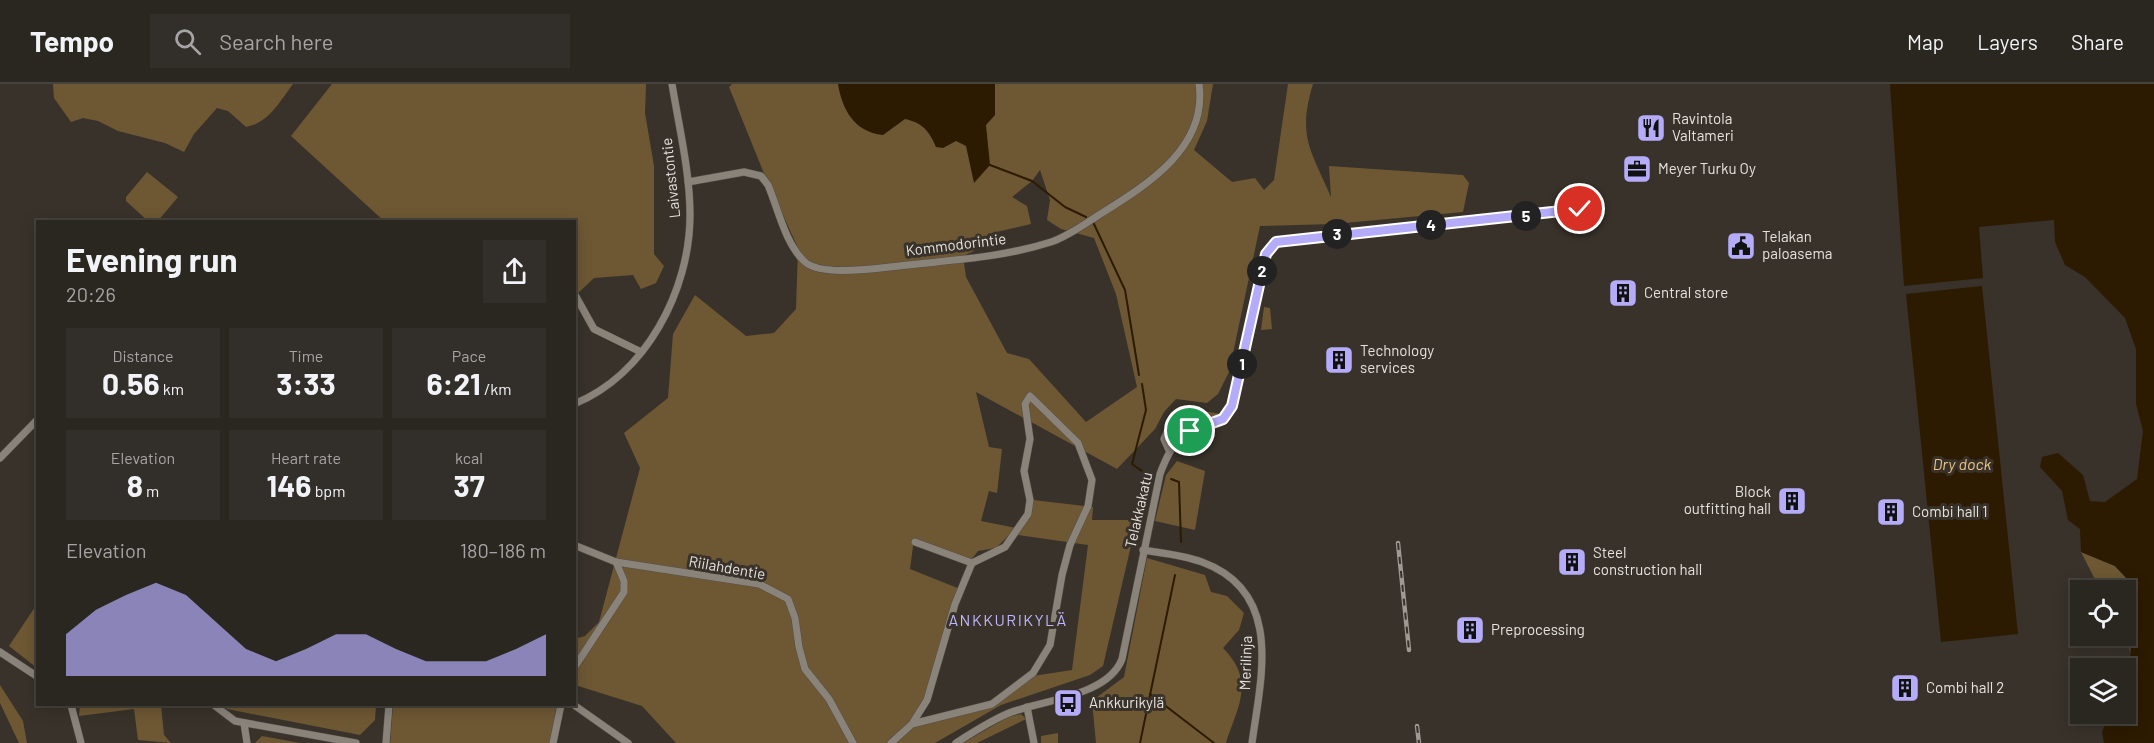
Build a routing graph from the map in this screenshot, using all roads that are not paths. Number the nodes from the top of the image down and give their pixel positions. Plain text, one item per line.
1 (672, 84) edge
2 (1199, 84) edge
3 (688, 182) junction
4 (1580, 209) dead end
5 (576, 297) edge
6 (641, 352) junction
7 (576, 403) edge
8 (36, 421) edge
9 (1196, 428) junction
10 (1169, 450) junction
11 (0, 458) edge
12 (915, 542) dead end
13 (576, 545) edge
14 (1143, 550) junction
15 (616, 562) junction
16 (972, 563) junction
17 (0, 652) edge
18 (576, 665) edge
19 (36, 676) edge
20 (71, 706) edge
21 (215, 706) edge
22 (389, 706) edge
23 (561, 706) edge
24 (575, 706) edge
25 (1027, 707) junction
26 (244, 723) junction
27 (912, 724) junction
28 (81, 743) edge
29 (247, 743) edge
30 (356, 743) edge
31 (386, 743) edge
32 (553, 743) edge
33 (628, 743) edge
34 (853, 743) edge
35 (891, 743) edge
36 (956, 743) edge
37 (1034, 743) edge
38 (1252, 743) edge

1 - 3 street, Laivastontie
2 - 3 street, Kommodorintie
3 - 6 street, Laivastontie
4 - 9 street
5 - 6 street
6 - 7 street, Laivastontie
8 - 11 street
9 - 10 street
9 - 10 street, Telakkakatu
10 - 14 street, Telakkakatu
12 - 16 street
13 - 15 street, Riilahdentie
14 - 25 street, Telakkakatu
14 - 38 street, Merilinja
15 - 18 street
15 - 34 street, Riilahdentie
16 - 27 street
16 - 27 street
17 - 19 street
20 - 28 street
21 - 26 street
22 - 31 street
23 - 32 street
24 - 33 street
25 - 36 street
25 - 37 street
26 - 29 street
26 - 30 street
27 - 35 street

